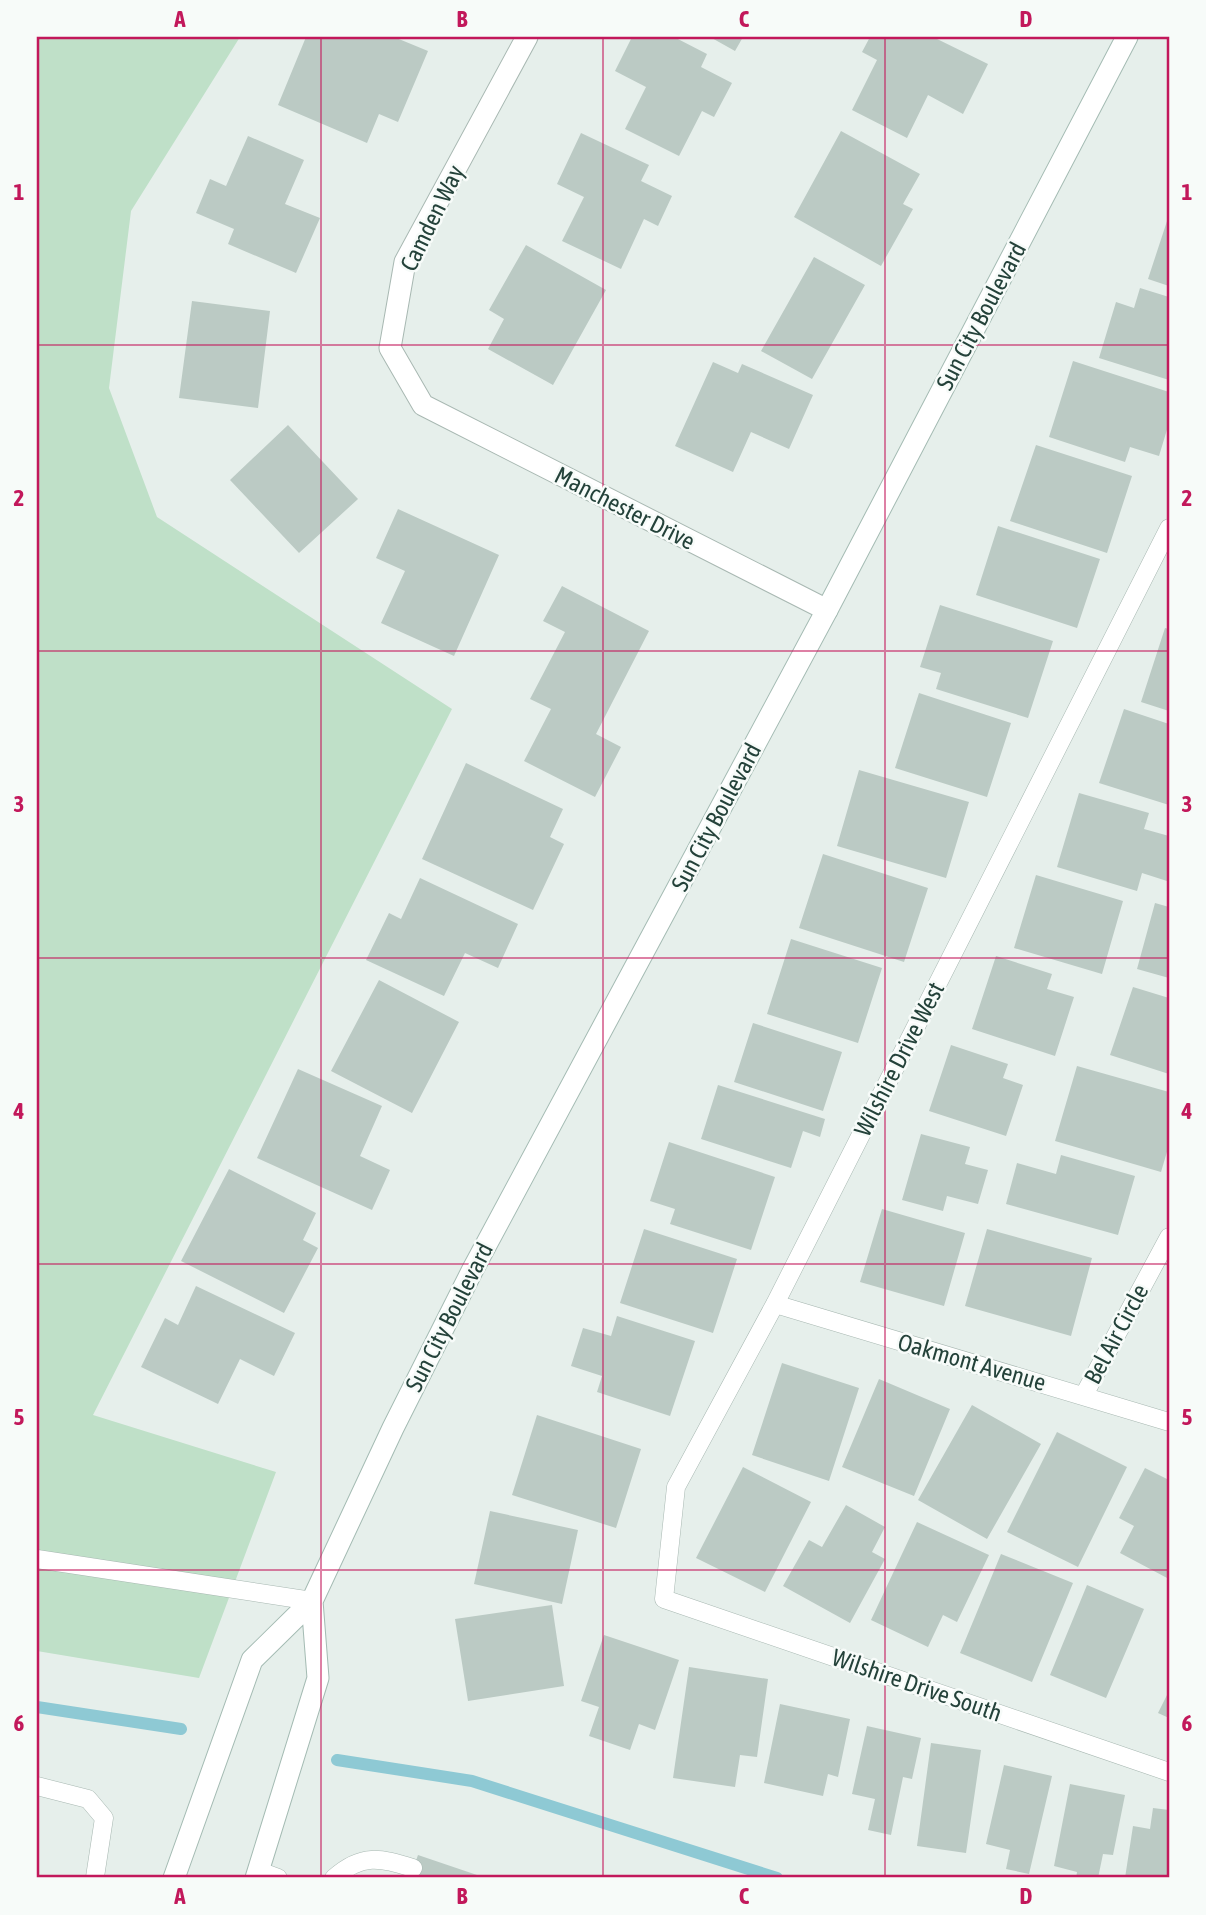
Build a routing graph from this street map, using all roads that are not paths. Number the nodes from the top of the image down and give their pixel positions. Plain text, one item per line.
1 (527, 37) edge
2 (1127, 37) edge
3 (423, 405) joint
4 (1169, 528) edge
5 (827, 610) junction
6 (1169, 1237) edge
7 (775, 1304) junction
8 (1084, 1395) junction
9 (1169, 1422) edge
10 (37, 1559) edge
11 (664, 1599) joint
12 (312, 1601) junction
13 (1169, 1772) edge
14 (37, 1786) edge
15 (413, 1868) dead end
16 (264, 1876) edge
17 (96, 1878) edge
18 (174, 1878) edge
19 (334, 1878) edge

1 - 3 street, Camden Way
2 - 5 street, Sun City Boulevard
3 - 5 street, Manchester Drive
4 - 7 lane, Wilshire Drive West
5 - 12 street, Sun City Boulevard
6 - 8 lane, Bel Air Circle
7 - 8 lane, Oakmont Avenue
7 - 11 lane, Wilshire Drive West
8 - 9 lane, Oakmont Avenue
10 - 12 lane
11 - 13 lane, Wilshire Drive South
12 - 16 street
12 - 18 street, Sun City Boulevard
14 - 17 lane
15 - 19 lane

